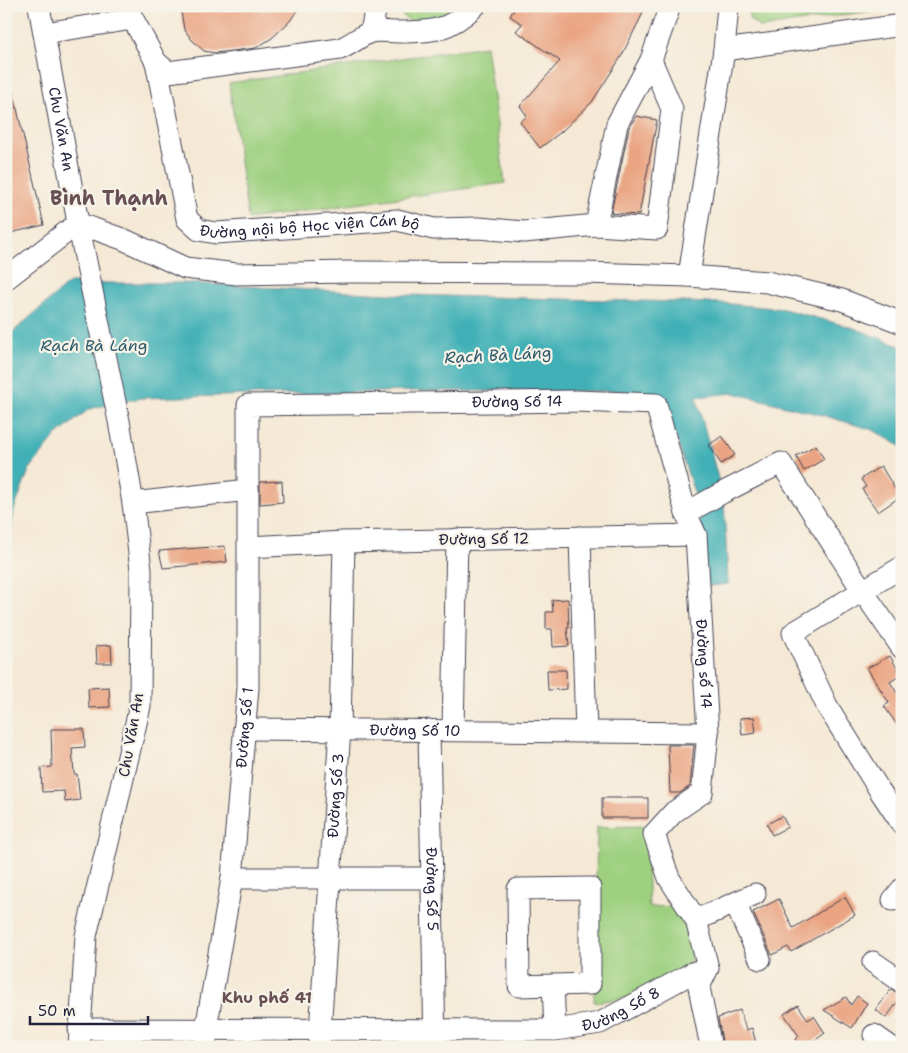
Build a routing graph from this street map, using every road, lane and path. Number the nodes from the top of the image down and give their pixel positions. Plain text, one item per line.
1 (39, 6) edge
2 (376, 6) edge
3 (475, 6) edge
4 (670, 6) edge
5 (728, 6) edge
6 (130, 12) edge
7 (902, 25) edge
8 (371, 32) junction
9 (44, 33) junction
10 (724, 50) junction
11 (651, 60) junction
12 (156, 62) junction
13 (78, 223) junction
14 (596, 225) junction
15 (689, 276) junction
16 (6, 279) edge
17 (902, 324) edge
18 (248, 405) joint
19 (248, 490) junction
20 (133, 503) junction
21 (694, 508) junction
22 (696, 535) junction
23 (580, 537) junction
24 (457, 540) junction
25 (344, 542) junction
26 (249, 547) junction
27 (902, 567) edge
28 (862, 590) junction
29 (902, 648) edge
30 (244, 728) junction
31 (340, 730) junction
32 (429, 730) junction
33 (453, 730) junction
34 (586, 732) junction
35 (708, 733) junction
36 (902, 824) edge
37 (232, 878) junction
38 (330, 878) junction
39 (432, 878) junction
40 (754, 894) dead end
41 (735, 903) junction
42 (696, 920) junction
43 (760, 959) dead end
44 (874, 962) dead end
45 (708, 968) junction
46 (902, 982) edge
47 (553, 986) junction
48 (555, 1030) junction
49 (874, 1035) dead end
50 (79, 1038) edge
51 (206, 1038) edge
52 (319, 1038) edge
53 (435, 1038) edge
54 (712, 1047) edge
55 (891, 1047) edge

1 - 9 street, Chu Văn An
2 - 8 street
3 - 8 street
4 - 11 street
5 - 10 street
6 - 9 street
6 - 12 street, Đường nội bộ Học viện Cán bộ
7 - 10 street
8 - 12 street
9 - 13 street, Chu Văn An
10 - 15 street
11 - 14 street
11 - 14 street, Đường nội bộ Học viện Cán bộ
12 - 14 street, Đường nội bộ Học viện Cán bộ
13 - 15 street
13 - 16 street
13 - 20 street, Chu Văn An
15 - 17 street
18 - 19 street, Đường Số 1
18 - 21 street, Đường Số 14
19 - 20 street
19 - 26 street, Đường Số 1
20 - 50 street, Chu Văn An
21 - 22 street
21 - 28 street
22 - 23 street, Đường Số 12
22 - 35 street, Đường số 14
23 - 24 street, Đường Số 12
23 - 34 street
24 - 25 street, Đường Số 12
24 - 33 street
25 - 26 street, Đường Số 12
25 - 31 street, Đường Số 3
26 - 30 street, Đường Số 1
27 - 28 street
28 - 29 street
28 - 36 street
30 - 31 street, Đường Số 10
30 - 37 street, Đường Số 1
31 - 32 street, Đường Số 10
31 - 38 street, Đường Số 3
32 - 33 street, Đường Số 10
32 - 39 street, Đường Số 5
33 - 34 street, Đường Số 10
34 - 35 street, Đường Số 10
35 - 42 street, Đường số 14
37 - 38 street
37 - 51 street, Đường Số 1
38 - 39 street
38 - 52 street, Đường Số 3
39 - 53 street, Đường Số 5
40 - 41 street
41 - 42 street
41 - 43 street
42 - 45 street
44 - 46 street
45 - 48 street, Đường Số 8
45 - 54 street
47 - 47 street
47 - 48 street
48 - 53 street, Đường Số 8
49 - 55 street
50 - 51 street, Đường Số 8
51 - 52 street, Đường Số 8
52 - 53 street, Đường Số 8

